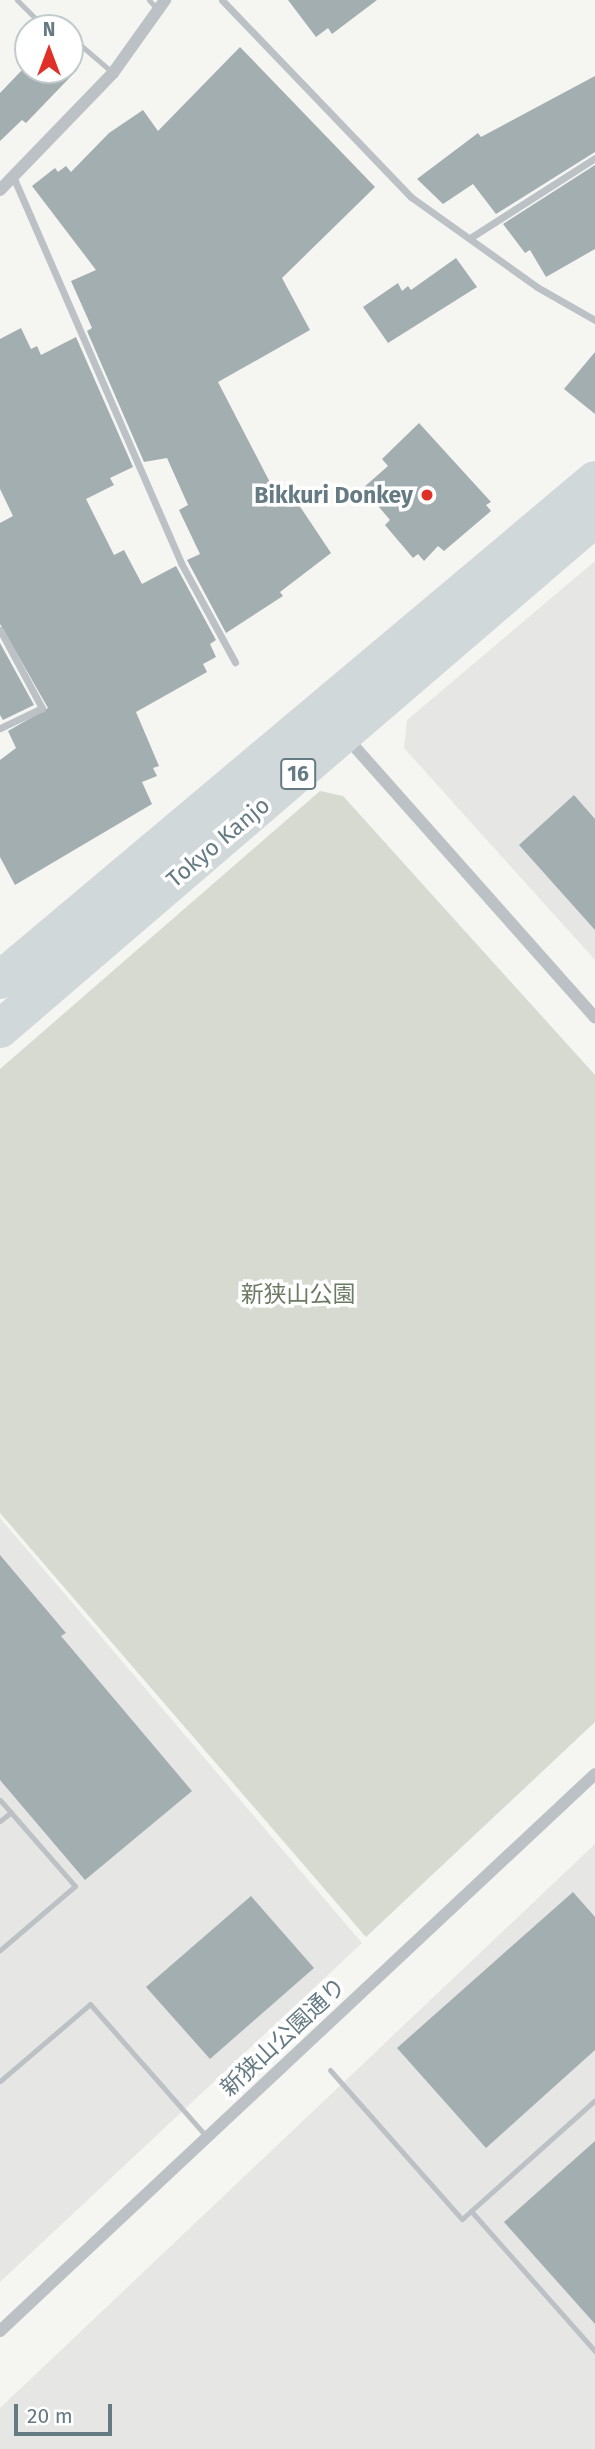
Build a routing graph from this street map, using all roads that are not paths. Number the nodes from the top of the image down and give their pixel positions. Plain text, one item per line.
1 (17, 0) edge
2 (222, 0) edge
3 (157, 3) edge
4 (31, 14) edge
5 (84, 48) edge
6 (113, 73) junction
7 (595, 158) edge
8 (12, 174) junction
9 (0, 190) edge
10 (470, 238) junction
11 (595, 320) edge
12 (595, 480) edge
13 (595, 518) edge
14 (0, 630) edge
15 (235, 662) dead end
16 (334, 723) junction
17 (0, 728) edge
18 (0, 980) edge
19 (595, 1017) edge
20 (0, 1029) edge
21 (595, 1774) edge
22 (0, 1800) edge
23 (11, 1812) junction
24 (0, 1821) edge
25 (0, 1950) edge
26 (330, 2070) dead end
27 (0, 2081) edge
28 (595, 2099) edge
29 (207, 2137) junction
30 (471, 2211) junction
31 (0, 2331) edge
32 (595, 2351) edge

1 - 4 lane
2 - 10 street
3 - 6 street
5 - 6 lane
6 - 8 street
7 - 10 street
8 - 9 street
8 - 15 street
10 - 11 street
12 - 16 highway, Tokyo Kanjo / 16
13 - 16 highway, Tokyo Kanjo / 16
14 - 17 street
16 - 18 highway, Tokyo Kanjo / 16
16 - 19 street
16 - 20 highway, Tokyo Kanjo / 16
21 - 29 street, 新狭山公園通り
22 - 23 lane
23 - 24 lane
23 - 25 lane
26 - 30 lane
27 - 29 lane
28 - 30 lane
29 - 31 street, 新狭山公園通り
30 - 32 lane

